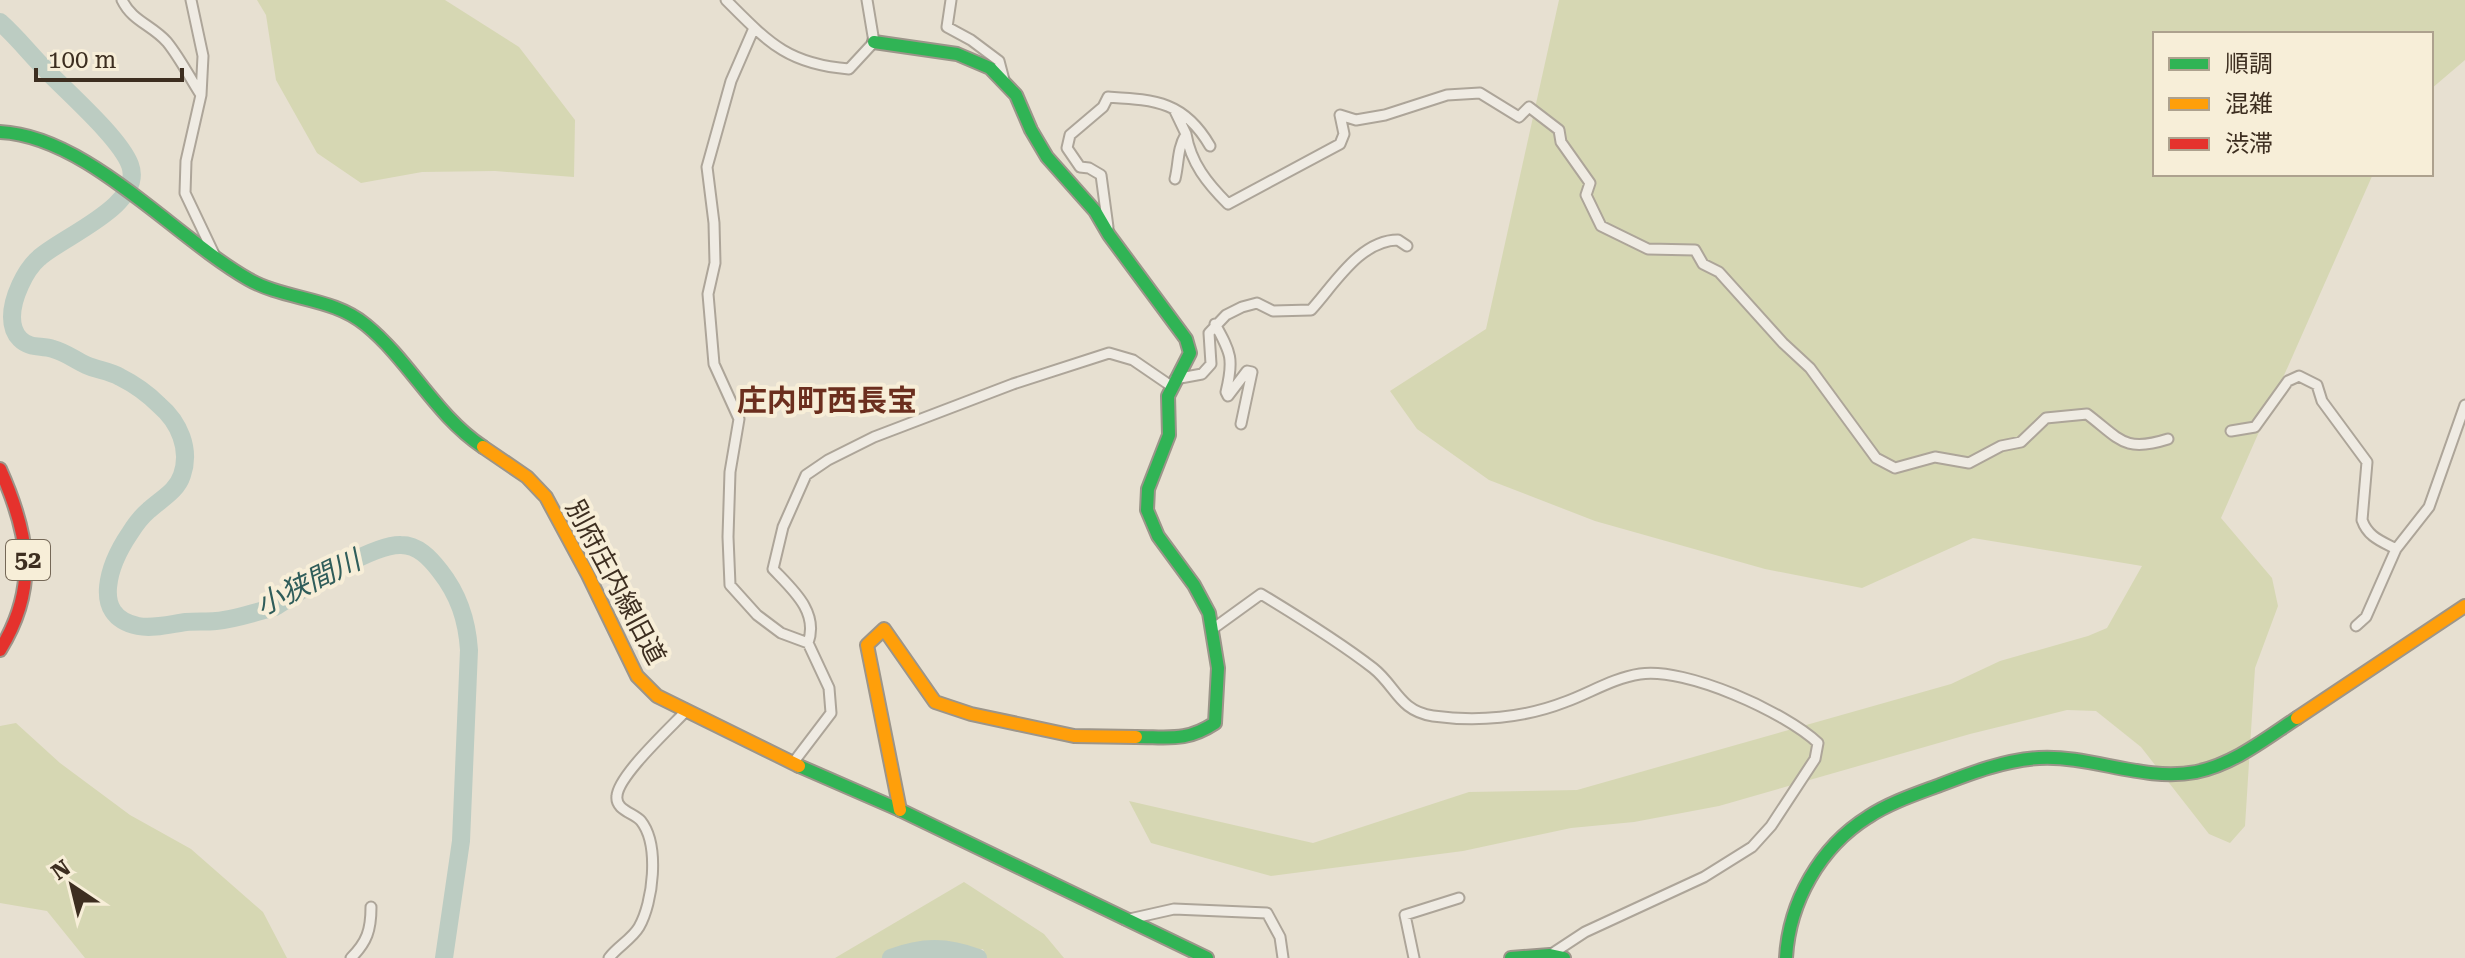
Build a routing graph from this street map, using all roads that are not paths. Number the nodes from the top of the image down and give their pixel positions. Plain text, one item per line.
1 (122, 0) edge
2 (191, 0) edge
3 (726, 0) edge
4 (867, 0) edge
5 (951, 0) edge
6 (754, 28) junction
7 (874, 42) junction
8 (1005, 84) junction
9 (201, 95) junction
10 (1174, 109) junction
11 (0, 132) edge
12 (1186, 134) junction
13 (1210, 146) dead end
14 (1175, 179) dead end
15 (1109, 235) junction
16 (1407, 246) dead end
17 (216, 257) junction
18 (1215, 324) junction
19 (1173, 382) junction
20 (2465, 409) edge
21 (1241, 424) dead end
22 (2231, 431) dead end
23 (2168, 439) dead end
24 (0, 469) edge
25 (2396, 549) junction
26 (2465, 606) edge
27 (2356, 626) dead end
28 (1214, 628) junction
29 (808, 643) junction
30 (0, 650) edge
31 (686, 711) junction
32 (793, 763) junction
33 (900, 810) junction
34 (1459, 898) dead end
35 (371, 907) dead end
36 (1125, 920) junction
37 (1550, 955) junction
38 (351, 958) edge
39 (609, 958) edge
40 (1207, 958) edge
41 (1283, 958) edge
42 (1414, 958) edge
43 (1511, 958) edge
44 (1564, 958) edge
45 (1786, 958) edge

1 - 9 street
2 - 9 street
3 - 6 street
4 - 7 street
5 - 8 street
6 - 7 street
6 - 29 street
7 - 8 street
8 - 15 street
9 - 17 street
10 - 12 street
10 - 13 street
10 - 15 street
11 - 17 street, 別府庄内線旧道
12 - 14 street
12 - 23 street
15 - 19 street
16 - 18 street
17 - 31 street, 別府庄内線旧道
18 - 19 street
18 - 21 street
19 - 28 street
19 - 29 street
20 - 25 street
22 - 25 street
24 - 30 street, 52
25 - 27 street
26 - 45 street
28 - 33 street
28 - 37 street
29 - 32 street
31 - 32 street, 別府庄内線旧道
31 - 39 street
32 - 33 street, 別府庄内線旧道
33 - 36 street, 別府庄内線旧道
34 - 42 street
35 - 38 street
36 - 40 street, 別府庄内線旧道
36 - 41 street
37 - 43 street
37 - 44 street

